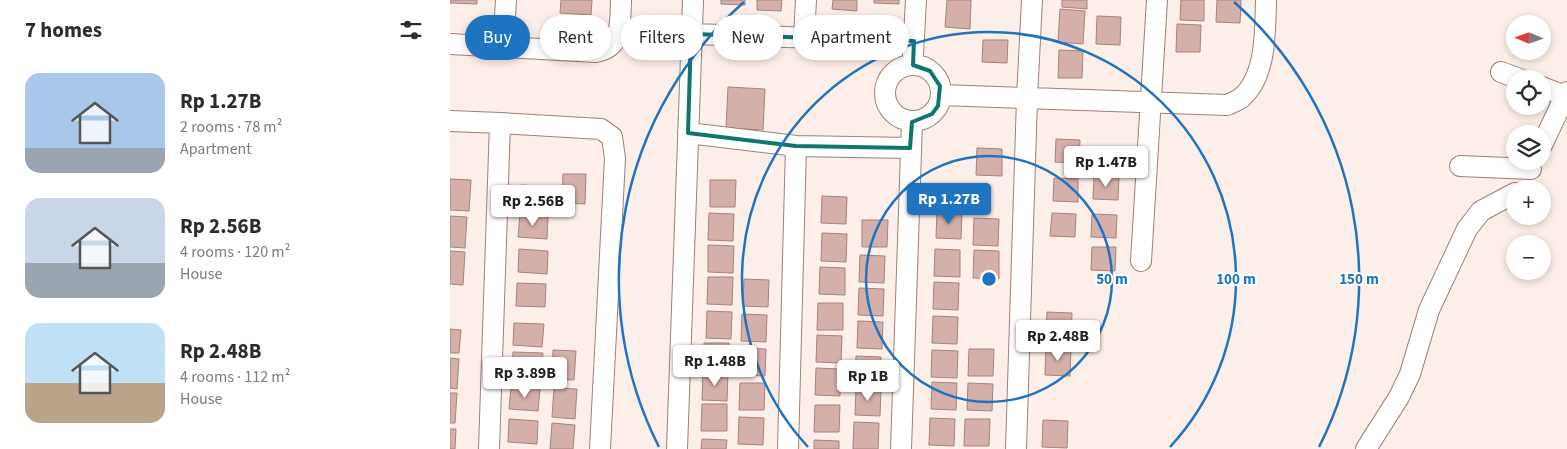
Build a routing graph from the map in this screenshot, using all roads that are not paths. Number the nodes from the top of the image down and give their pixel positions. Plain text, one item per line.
1 (506, 0) edge
2 (621, 0) edge
3 (693, 0) edge
4 (806, 0) edge
5 (916, 0) edge
6 (1032, 0) edge
7 (1157, 0) edge
8 (1266, 0) edge
9 (505, 15) edge
10 (692, 15) edge
11 (805, 15) edge
12 (703, 34) edge
13 (793, 37) edge
14 (909, 42) edge
15 (914, 42) junction
16 (450, 44) edge
17 (465, 45) edge
18 (530, 48) edge
19 (690, 60) edge
20 (913, 65) junction
21 (1501, 72) dead end
22 (1506, 74) edge
23 (1551, 90) edge
24 (1566, 94) edge
25 (941, 95) junction
26 (1027, 98) junction
27 (1150, 104) junction
28 (450, 121) edge
29 (912, 122) junction
30 (500, 123) junction
31 (1551, 126) edge
32 (688, 133) junction
33 (796, 146) junction
34 (910, 148) junction
35 (1506, 165) edge
36 (1460, 166) dead end
37 (1506, 197) edge
38 (1140, 261) dead end
39 (489, 449) edge
40 (600, 449) edge
41 (676, 449) edge
42 (788, 449) edge
43 (902, 449) edge
44 (1016, 449) edge
45 (1366, 449) edge

1 - 9 street
2 - 18 street
3 - 10 street
4 - 11 street
5 - 15 street
6 - 26 street
7 - 27 street
8 - 27 street
12 - 13 street
14 - 15 street
15 - 20 street
16 - 17 street
19 - 32 street
20 - 25 street
20 - 29 street
21 - 22 street
23 - 24 street
24 - 31 street
25 - 26 street
25 - 29 street
26 - 27 street
26 - 44 street
27 - 38 street
28 - 30 street
29 - 34 street
30 - 39 street
30 - 40 street
32 - 33 street
32 - 41 street
33 - 34 street
33 - 42 street
34 - 43 street
35 - 36 street
37 - 45 street

